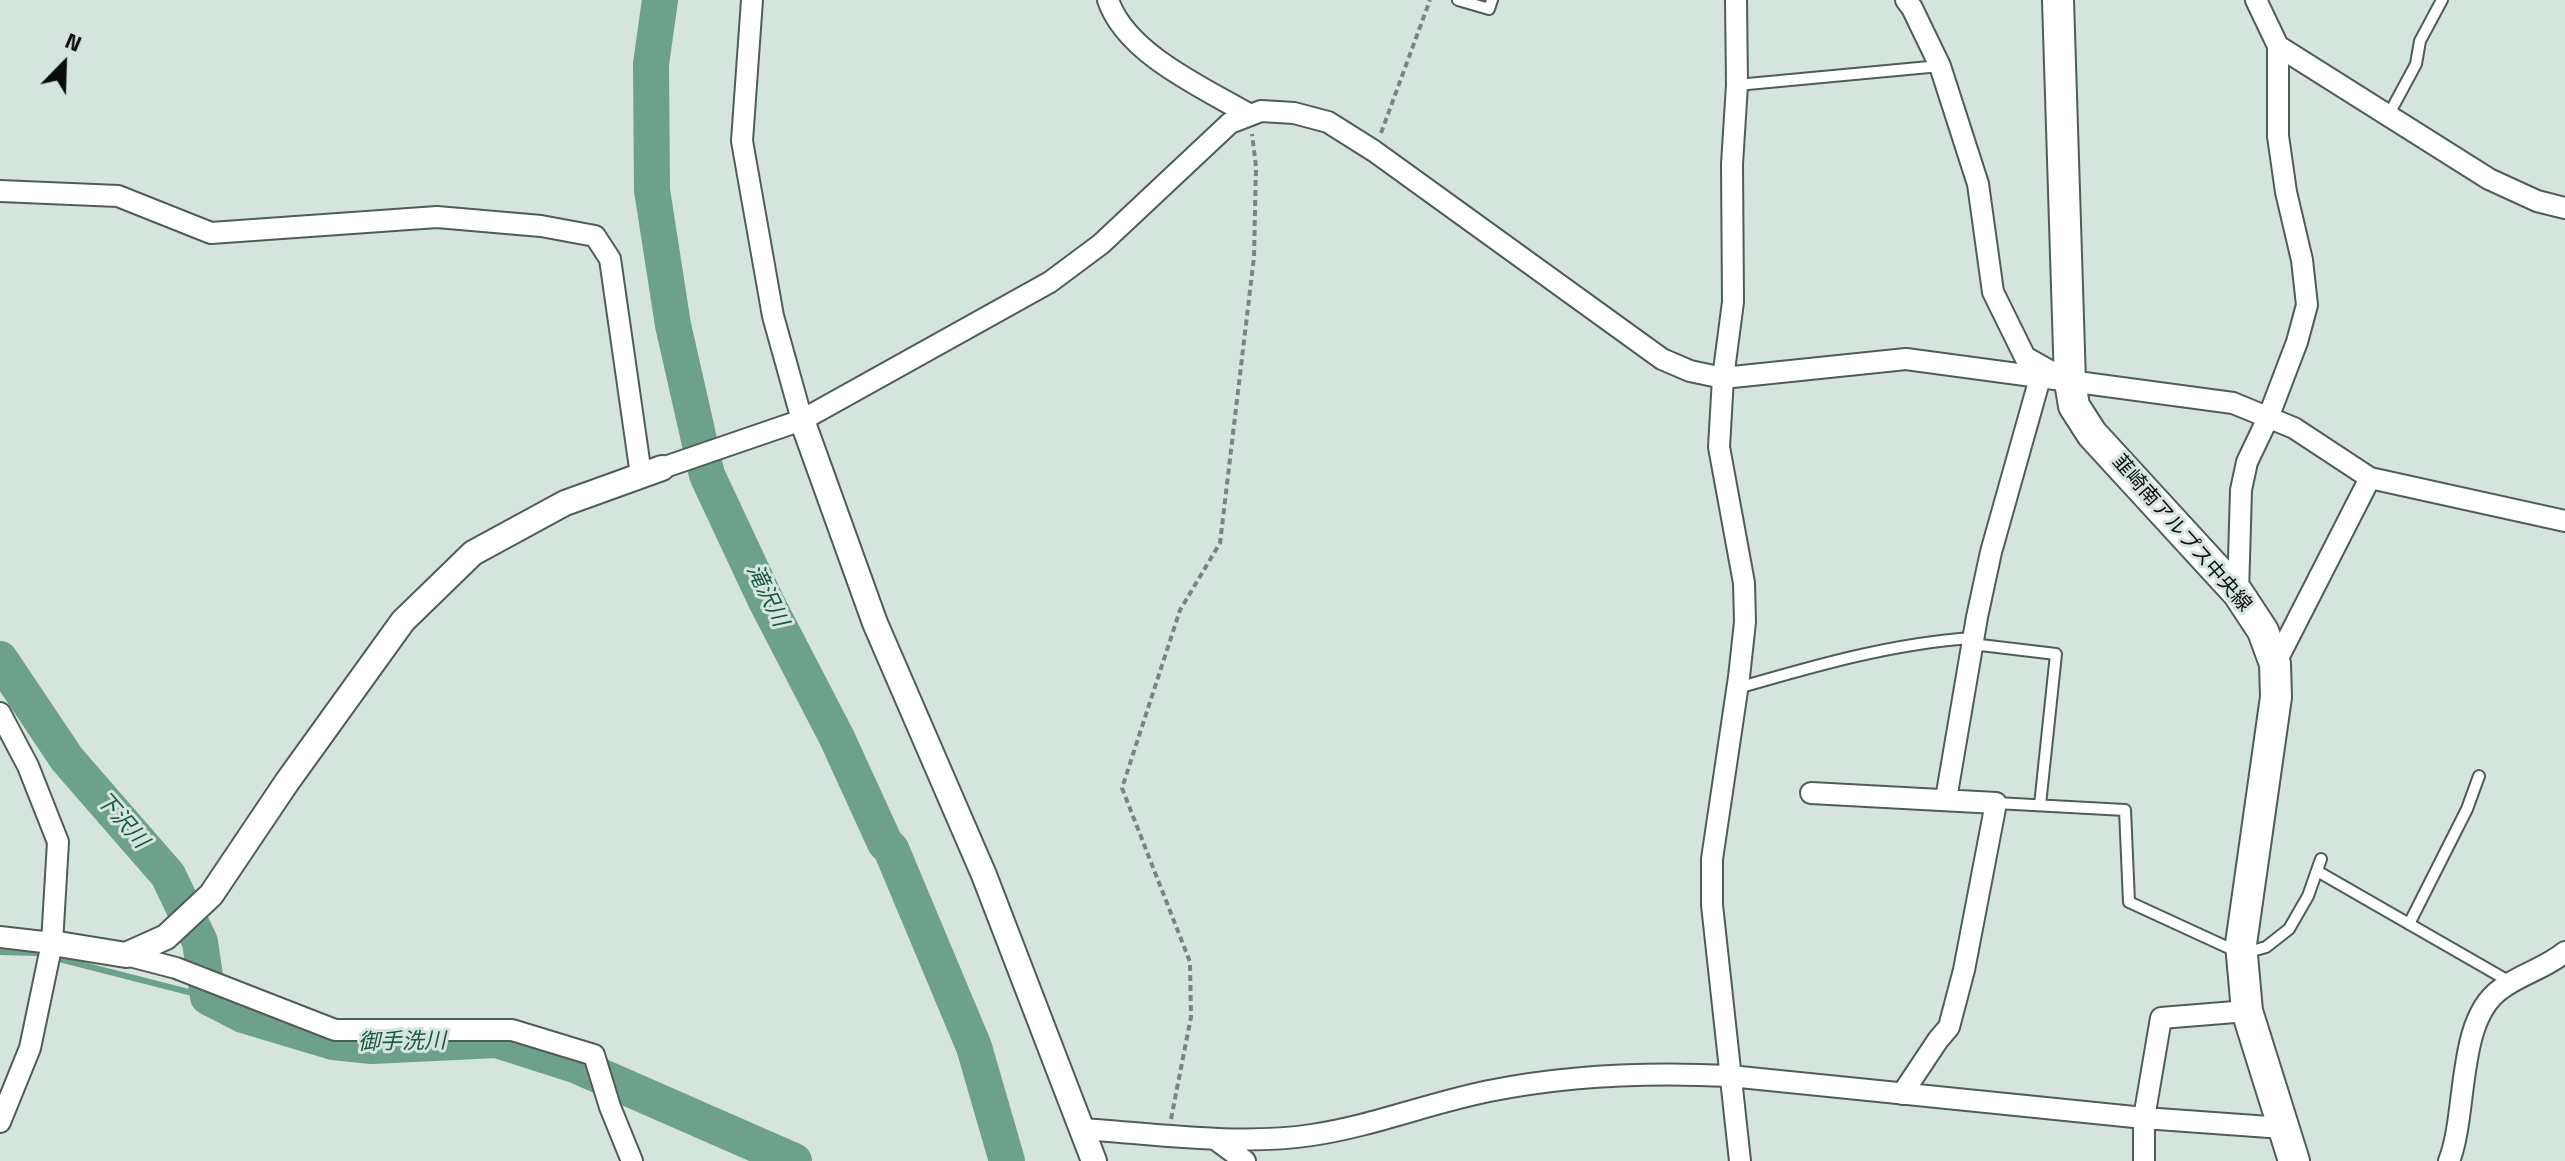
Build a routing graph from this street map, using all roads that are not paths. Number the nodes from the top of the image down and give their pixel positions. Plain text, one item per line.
1 (752, 0) edge
2 (1108, 0) edge
3 (1458, 0) edge
4 (1492, 0) edge
5 (1736, 0) edge
6 (1906, 0) edge
7 (2058, 0) edge
8 (2255, 0) edge
9 (2442, 0) edge
10 (2278, 46) junction
11 (1940, 66) junction
12 (1737, 85) junction
13 (1250, 115) junction
14 (2388, 116) junction
15 (0, 191) edge
16 (2565, 208) edge
17 (1723, 378) junction
18 (2040, 378) junction
19 (2070, 382) junction
20 (2268, 418) junction
21 (802, 420) junction
22 (652, 472) junction
23 (2370, 478) junction
24 (2565, 521) edge
25 (2238, 593) junction
26 (1973, 641) junction
27 (2275, 664) junction
28 (1738, 688) junction
29 (0, 713) edge
30 (2479, 776) dead end
31 (1811, 793) dead end
32 (1946, 799) junction
33 (1996, 803) junction
34 (2040, 805) junction
35 (2321, 859) dead end
36 (2317, 871) junction
37 (2409, 924) junction
38 (0, 937) edge
39 (52, 944) junction
40 (2565, 952) edge
41 (2242, 954) junction
42 (126, 955) junction
43 (2512, 983) junction
44 (2247, 1011) junction
45 (1730, 1076) junction
46 (1902, 1094) junction
47 (2144, 1118) junction
48 (0, 1122) edge
49 (2283, 1128) junction
50 (1083, 1129) junction
51 (1215, 1139) junction
52 (632, 1161) edge
53 (1094, 1161) edge
54 (1245, 1161) edge
55 (1740, 1161) edge
56 (2144, 1161) edge
57 (2294, 1161) edge
58 (2450, 1161) edge

1 - 21 street
2 - 13 street
3 - 4 lane
5 - 12 street
6 - 11 street
7 - 19 main road, 韮崎南アルプス中央線
8 - 10 street
9 - 14 lane
10 - 14 street
10 - 20 street
11 - 12 lane
11 - 19 street
12 - 17 street
13 - 17 street
13 - 21 street
14 - 16 street
15 - 22 street
17 - 18 street
17 - 28 street
18 - 19 street
18 - 26 street
19 - 20 street
19 - 25 main road, 韮崎南アルプス中央線
20 - 23 street
20 - 25 street
21 - 22 street
21 - 50 street
22 - 42 street
23 - 24 street
23 - 27 street
25 - 27 main road, 韮崎南アルプス中央線
26 - 28 lane
26 - 32 street
26 - 34 lane
27 - 41 main road, 韮崎南アルプス中央線
28 - 45 street
29 - 39 street
30 - 37 lane
31 - 32 street
32 - 33 street
33 - 34 lane
33 - 46 street
34 - 41 lane
35 - 36 lane
36 - 37 lane
36 - 41 lane
37 - 43 lane
38 - 39 street
39 - 42 street
39 - 48 street
40 - 43 street
41 - 44 main road, 韮崎南アルプス中央線
42 - 52 street
43 - 58 street
44 - 47 street
44 - 49 main road, 韮崎南アルプス中央線
45 - 46 street
45 - 51 street
45 - 55 street
46 - 47 street
47 - 49 street
47 - 56 street
49 - 57 main road, 韮崎南アルプス中央線
50 - 51 street
50 - 53 street
51 - 54 street

